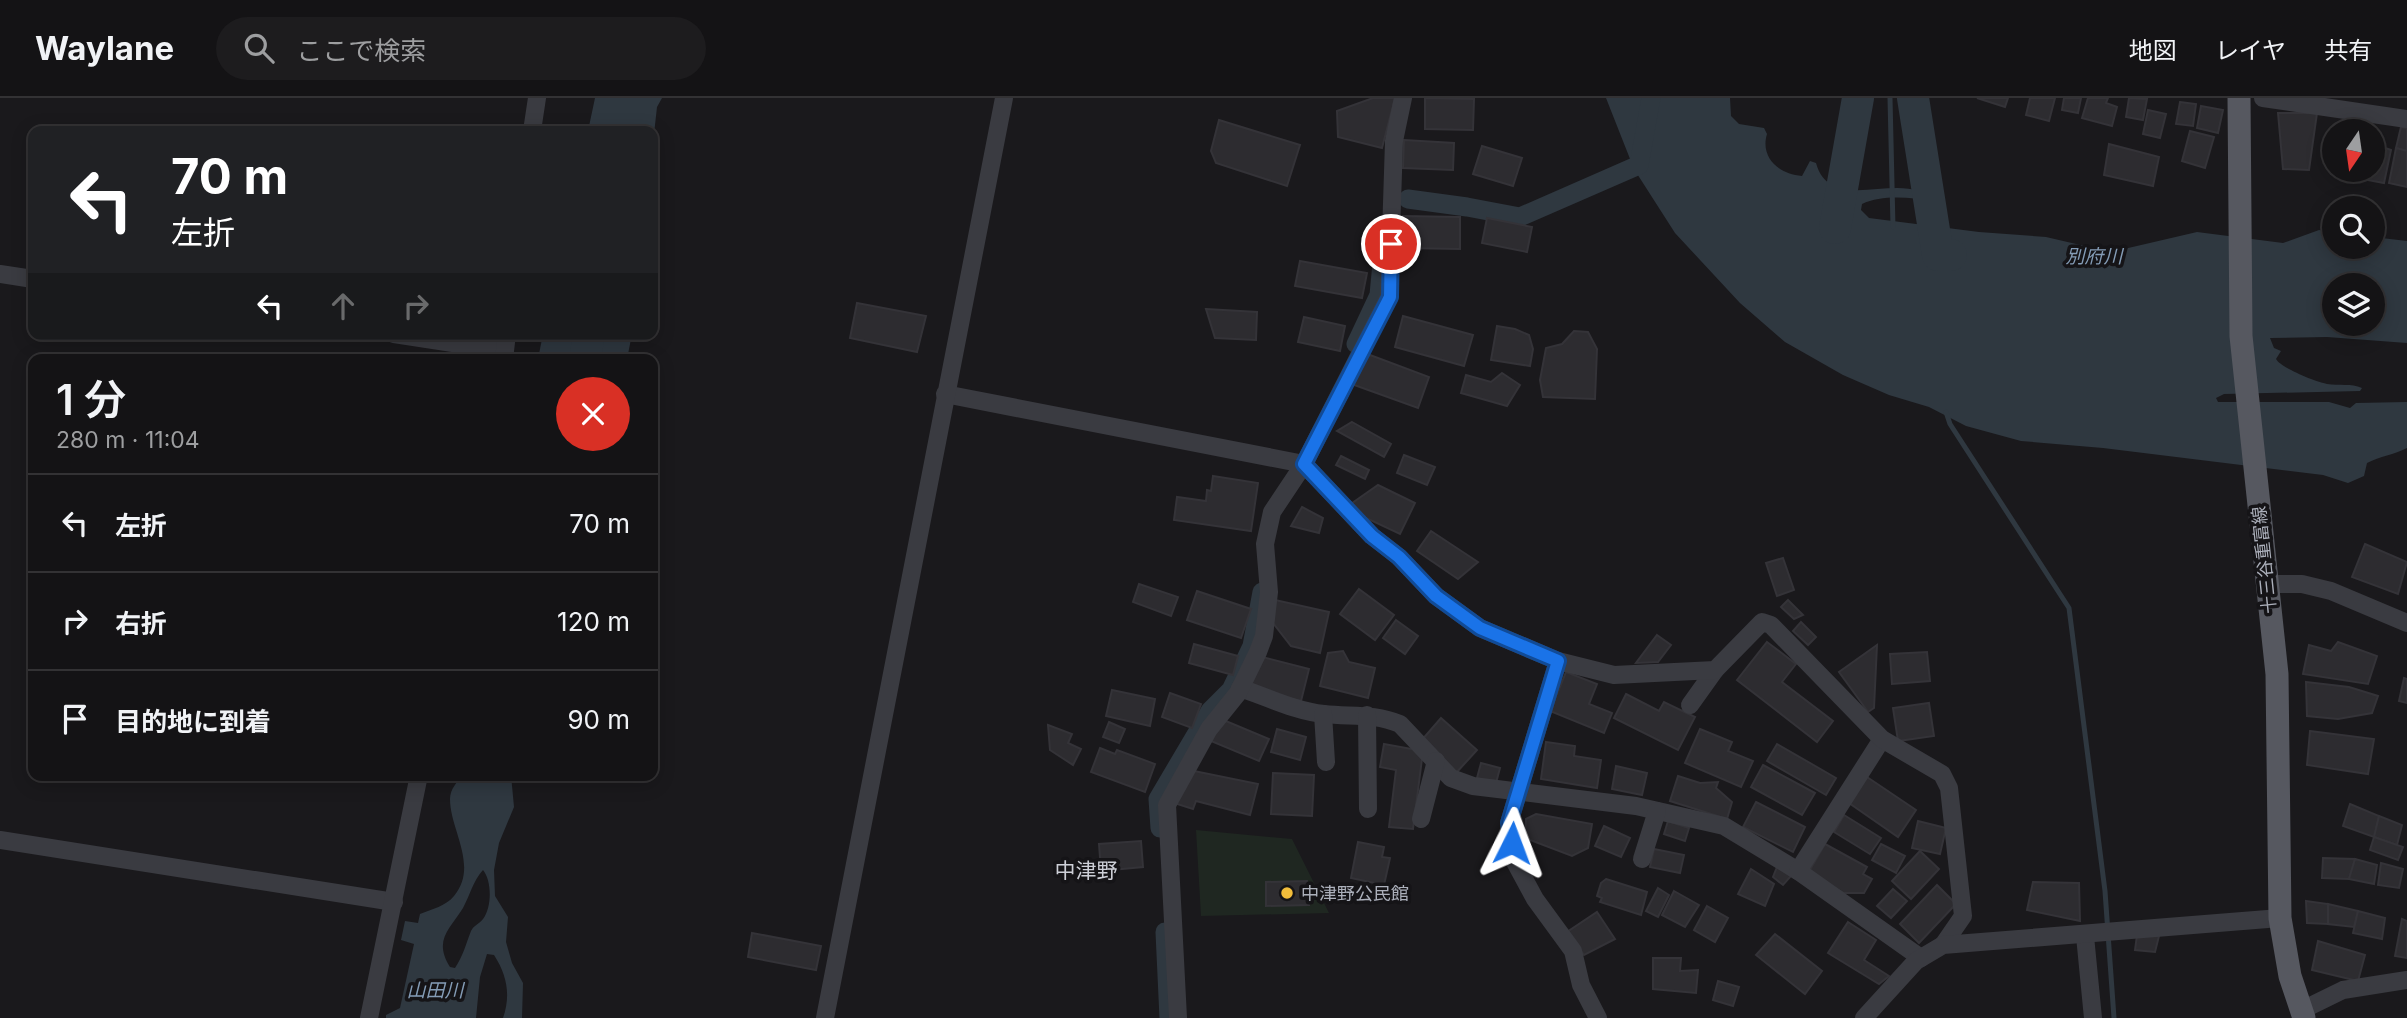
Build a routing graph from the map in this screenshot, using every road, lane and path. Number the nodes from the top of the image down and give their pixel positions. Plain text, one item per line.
1 (537, 98) edge
2 (1004, 98) edge
3 (1403, 98) edge
4 (2239, 98) edge
5 (2263, 98) edge
6 (2407, 119) edge
7 (533, 126) edge
8 (0, 274) edge
9 (28, 278) edge
10 (442, 340) edge
11 (505, 348) edge
12 (945, 394) junction
13 (1304, 464) junction
14 (2266, 584) junction
15 (2407, 623) edge
16 (1558, 661) junction
17 (1715, 670) junction
18 (1240, 688) junction
19 (1690, 705) dead end
20 (1323, 714) junction
21 (1367, 715) junction
22 (1882, 739) junction
23 (1436, 761) junction
24 (1326, 762) dead end
25 (418, 781) edge
26 (1519, 792) junction
27 (1368, 809) dead end
28 (1657, 811) junction
29 (1421, 819) dead end
30 (0, 840) edge
31 (1642, 859) dead end
32 (1798, 871) junction
33 (394, 902) junction
34 (2280, 918) junction
35 (2091, 934) junction
36 (1943, 946) junction
37 (1921, 958) junction
38 (2407, 980) edge
39 (2302, 1015) edge
40 (369, 1018) edge
41 (825, 1018) edge
42 (1178, 1018) edge
43 (1598, 1018) edge
44 (1864, 1018) edge
45 (2093, 1018) edge

1 - 7 street
2 - 12 street
3 - 13 street
4 - 14 main road, 十三谷重富線
5 - 6 street
8 - 9 street
10 - 11 street
12 - 13 street
12 - 41 street
13 - 16 street
13 - 18 street
14 - 15 street
14 - 34 main road, 十三谷重富線
16 - 17 street
16 - 26 street
17 - 19 street
17 - 22 street
18 - 20 street
18 - 42 street
20 - 21 street
20 - 24 street
21 - 23 street
21 - 27 street
22 - 32 street
22 - 36 street
23 - 26 street
23 - 29 street
25 - 33 street
26 - 28 street
26 - 43 street
28 - 31 street
28 - 32 street
30 - 33 street
32 - 37 street
33 - 40 street
34 - 35 street
34 - 39 main road, 十三谷重富線
35 - 36 street
35 - 45 street
36 - 37 street
37 - 44 street
38 - 39 street

